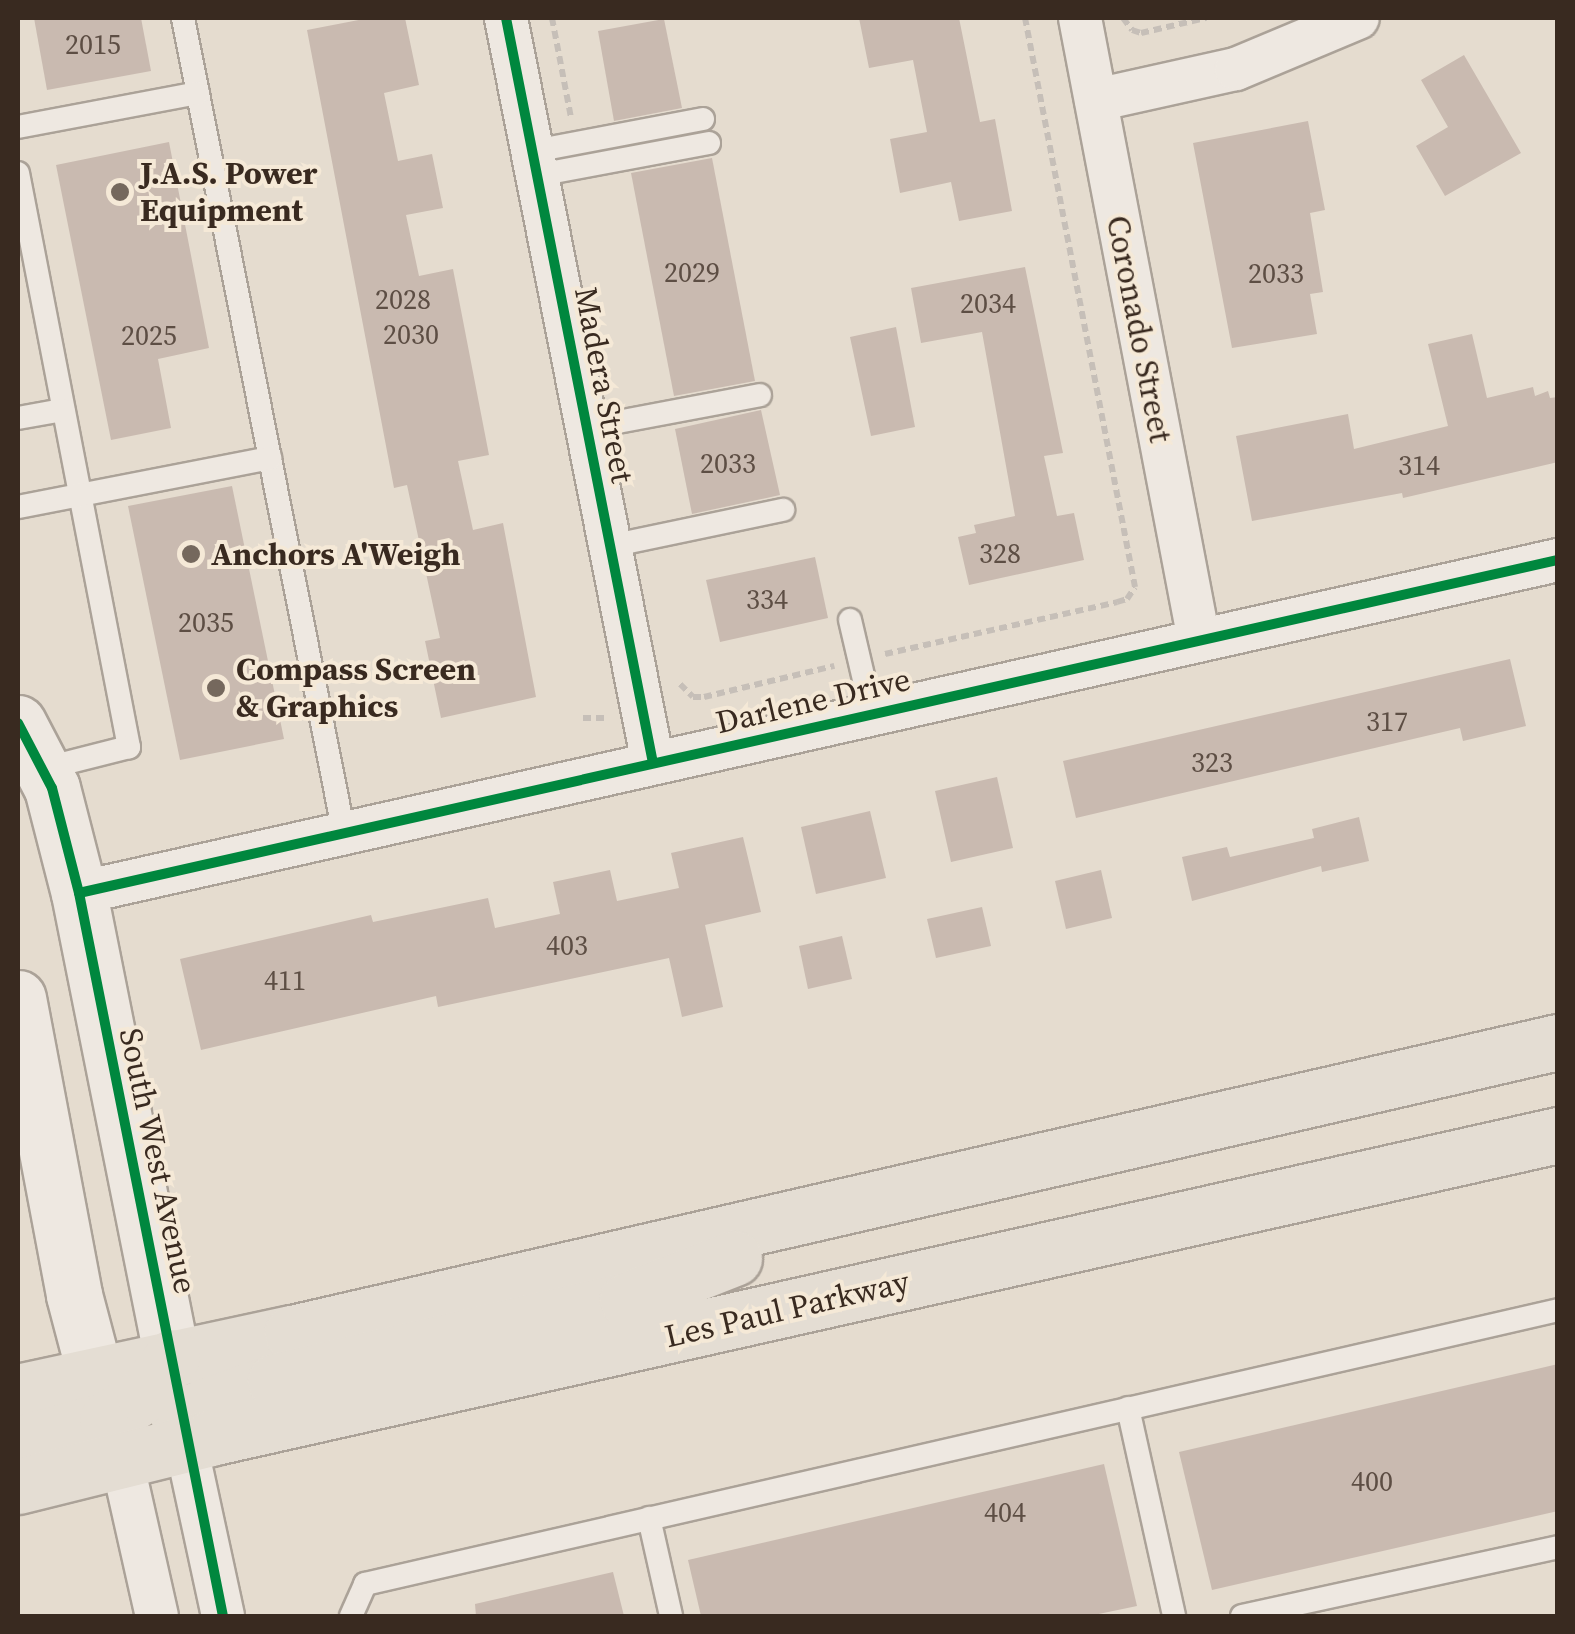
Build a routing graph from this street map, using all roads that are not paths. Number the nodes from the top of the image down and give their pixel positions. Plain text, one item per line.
1 (183, 18) edge
2 (509, 18) edge
3 (1080, 18) edge
4 (1358, 18) edge
5 (198, 92) junction
6 (1096, 100) junction
7 (703, 119) dead end
8 (18, 127) edge
9 (708, 143) dead end
10 (536, 163) junction
11 (18, 173) edge
12 (760, 395) dead end
13 (64, 410) junction
14 (18, 418) edge
15 (586, 428) junction
16 (270, 458) junction
17 (80, 495) junction
18 (18, 507) edge
19 (783, 510) dead end
20 (610, 546) junction
21 (1558, 560) edge
22 (850, 620) dead end
23 (1199, 640) junction
24 (872, 714) junction
25 (30, 746) edge
26 (653, 763) junction
27 (344, 833) junction
28 (79, 893) junction
29 (18, 998) edge
30 (1558, 1042) edge
31 (23, 1061) edge
32 (1558, 1135) edge
33 (915, 1187) junction
34 (1558, 1310) edge
35 (172, 1358) junction
36 (18, 1392) edge
37 (1128, 1408) junction
38 (107, 1418) junction
39 (184, 1429) junction
40 (18, 1444) edge
41 (18, 1486) edge
42 (648, 1518) junction
43 (1558, 1547) edge
44 (156, 1616) edge
45 (223, 1616) edge
46 (351, 1616) edge
47 (670, 1616) edge
48 (1174, 1616) edge
49 (1242, 1616) edge

1 - 5 lane
2 - 10 street, Madera Street
3 - 6 street, Coronado Street
4 - 6 street
5 - 8 lane
5 - 16 lane
6 - 23 street, Coronado Street
7 - 10 lane
9 - 10 lane
10 - 15 street, Madera Street
11 - 13 lane
12 - 15 lane
13 - 14 lane
13 - 17 lane
15 - 20 street, Madera Street
16 - 17 lane
16 - 27 lane
17 - 18 lane
17 - 25 lane
19 - 20 lane
20 - 26 street, Madera Street
21 - 23 street, Darlene Drive
22 - 24 lane
23 - 24 street, Darlene Drive
24 - 26 street, Darlene Drive
25 - 28 street, South West Avenue
26 - 27 street, Darlene Drive
27 - 28 street, Darlene Drive
28 - 35 street, South West Avenue
29 - 31 street
30 - 33 main road
31 - 38 street
32 - 39 main road, Les Paul Parkway
33 - 35 main road
33 - 39 main road
34 - 37 lane
35 - 38 main road
35 - 39 street, South West Avenue
36 - 38 main road
37 - 42 lane
37 - 48 lane
38 - 39 main road
38 - 40 main road
38 - 41 main road
38 - 44 street
39 - 45 street, South West Avenue
42 - 46 lane
42 - 47 lane
43 - 49 lane

